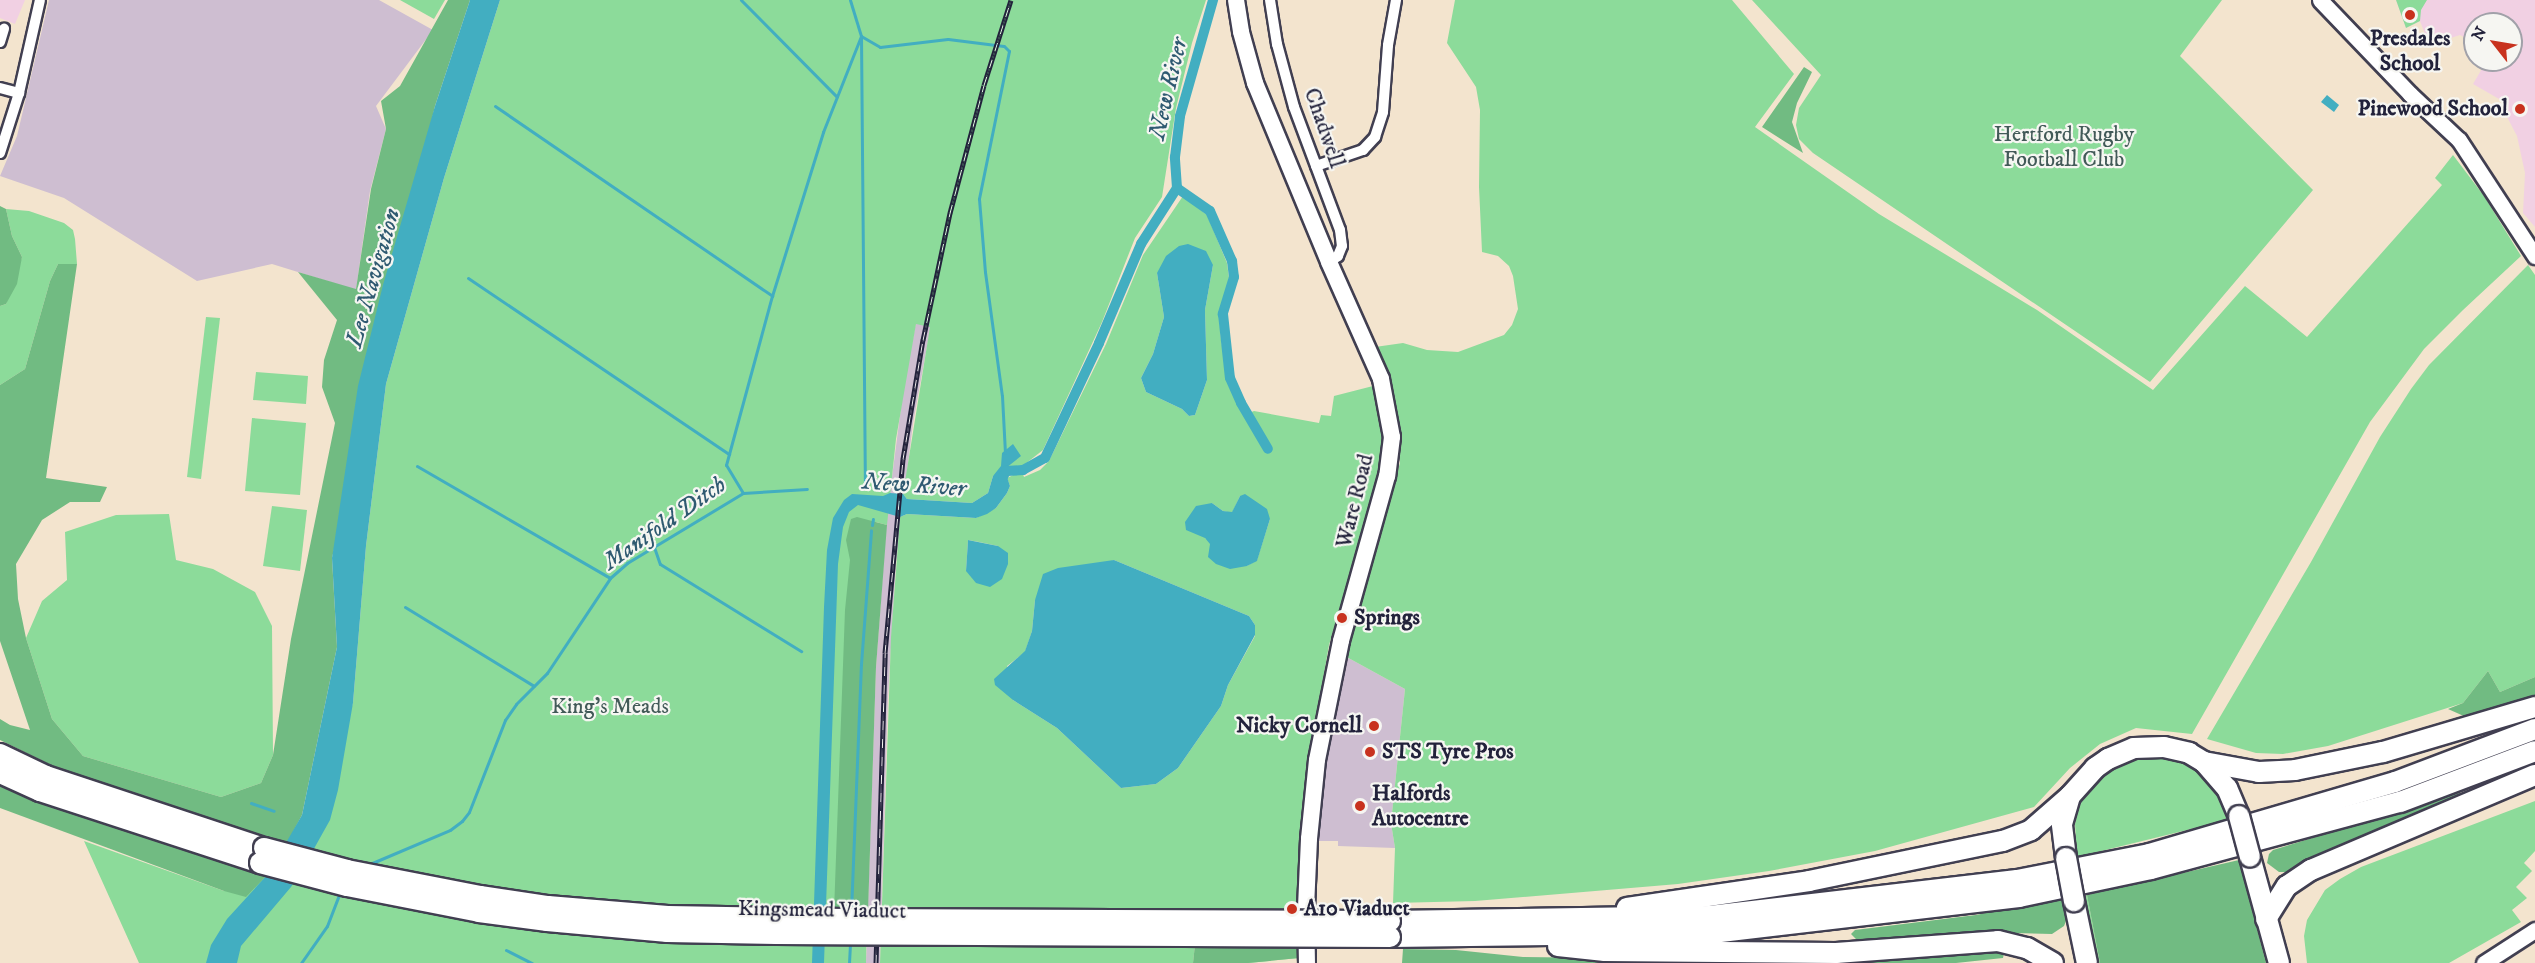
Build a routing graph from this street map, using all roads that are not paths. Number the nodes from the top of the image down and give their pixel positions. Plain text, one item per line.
1 (40, 0) edge
2 (1236, 0) edge
3 (1270, 0) edge
4 (1396, 0) edge
5 (2320, 0) edge
6 (4, 29) dead end
7 (0, 42) edge
8 (0, 88) edge
9 (20, 93) junction
10 (0, 153) edge
11 (1316, 166) junction
12 (2534, 252) edge
13 (1329, 262) junction
14 (2535, 707) edge
15 (2535, 729) edge
16 (2535, 751) edge
17 (0, 754) edge
18 (2204, 762) junction
19 (0, 773) edge
20 (2535, 775) edge
21 (2070, 796) junction
22 (262, 856) junction
23 (2266, 919) junction
24 (1532, 921) junction
25 (1390, 929) junction
26 (2535, 930) edge
27 (1476, 937) junction
28 (1307, 963) edge
29 (2053, 963) edge
30 (2086, 963) edge
31 (2279, 963) edge
32 (2484, 963) edge

1 - 9 street
2 - 13 main road, Ware Road
3 - 11 street, Chadwell
4 - 11 street
5 - 12 street
6 - 7 street
8 - 9 street
9 - 10 street
11 - 13 street, Chadwell
13 - 28 main road, Ware Road
14 - 18 highway
15 - 24 highway
16 - 27 highway
17 - 22 highway
18 - 21 highway
18 - 23 highway, bridge
19 - 22 highway
20 - 23 highway
21 - 24 highway
21 - 30 highway, bridge
22 - 25 highway, Kingsmead Viaduct, bridge
23 - 31 highway
24 - 25 highway
25 - 27 highway
26 - 32 street
27 - 29 highway

